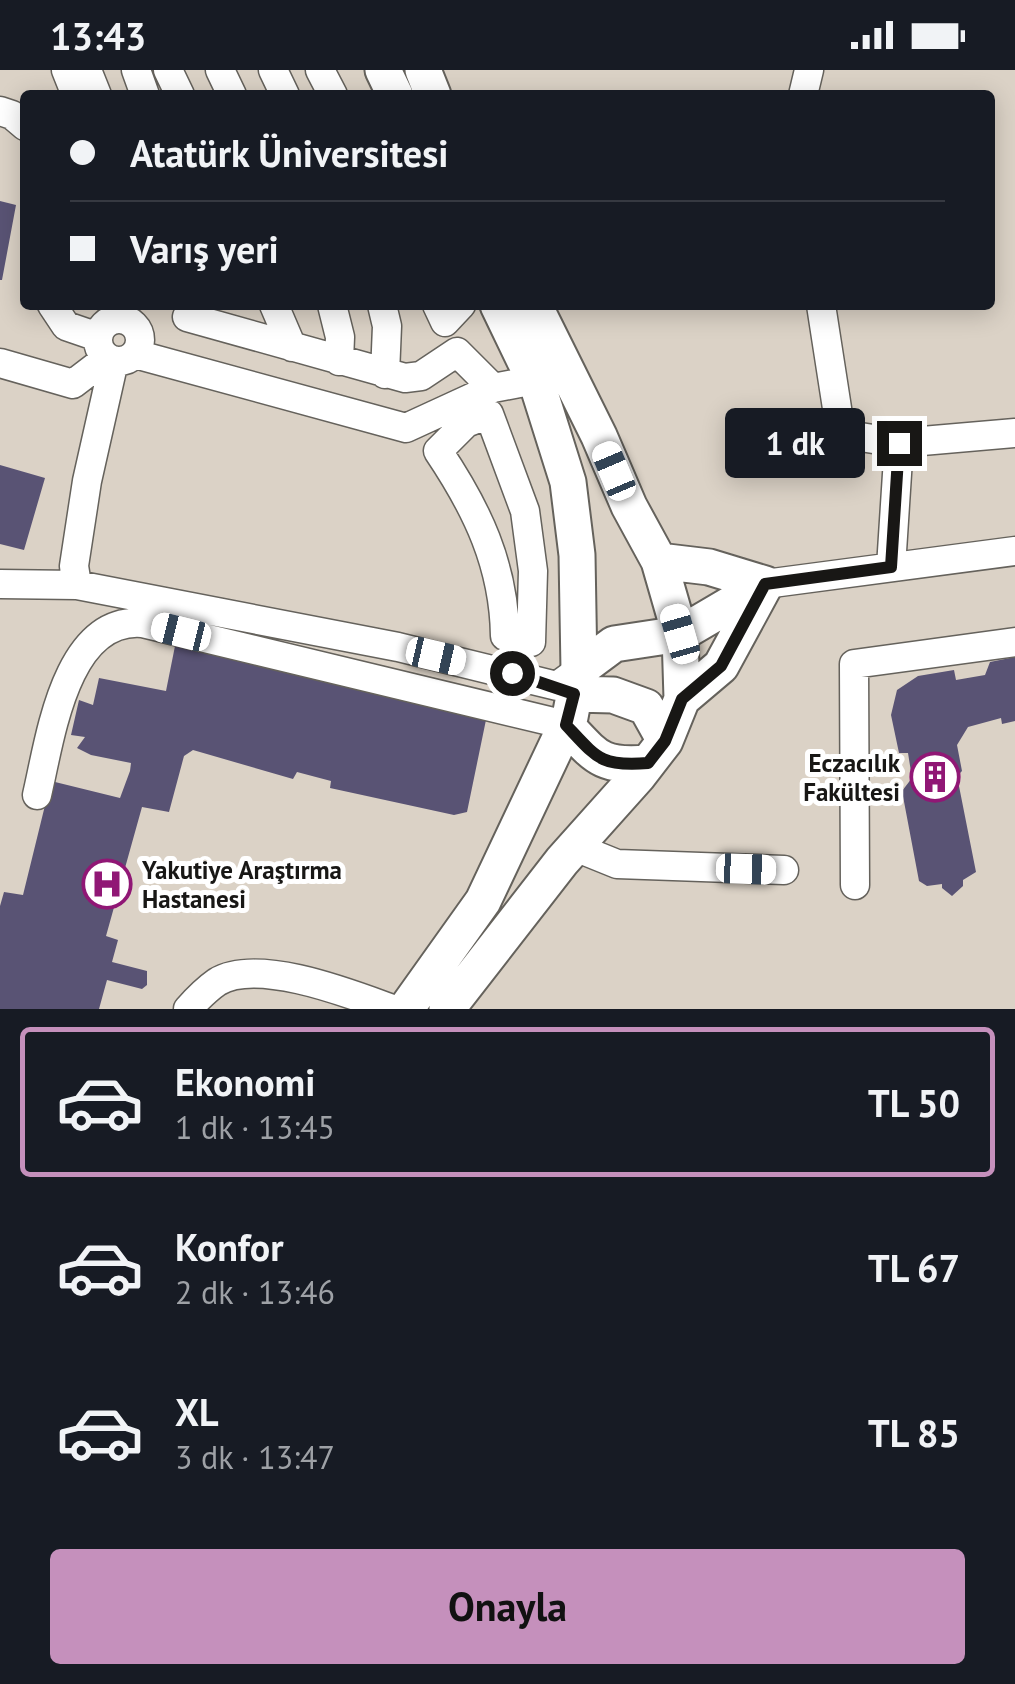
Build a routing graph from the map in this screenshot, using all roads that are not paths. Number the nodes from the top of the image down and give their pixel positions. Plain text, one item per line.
1 (55, 310) edge
2 (276, 310) edge
3 (333, 310) edge
4 (383, 310) edge
5 (500, 310) edge
6 (536, 310) edge
7 (821, 310) edge
8 (186, 311) edge
9 (448, 311) edge
10 (121, 333) edge
11 (292, 347) junction
12 (457, 352) junction
13 (339, 361) junction
14 (0, 362) edge
15 (385, 374) junction
16 (534, 380) junction
17 (493, 388) junction
18 (461, 414) junction
19 (1015, 433) edge
20 (899, 443) junction
21 (1015, 550) edge
22 (659, 561) junction
23 (891, 567) junction
24 (0, 584) edge
25 (765, 584) junction
26 (77, 585) junction
27 (680, 634) junction
28 (1015, 642) edge
29 (569, 693) junction
30 (682, 699) junction
31 (657, 752) junction
32 (36, 795) dead end
33 (575, 847) junction
34 (784, 870) dead end
35 (855, 885) dead end
36 (188, 1009) edge
37 (392, 1009) edge
38 (406, 1009) edge
39 (447, 1009) edge

1 - 10 street
2 - 11 street
3 - 13 street
4 - 15 street
5 - 16 main road
6 - 22 main road
7 - 20 street
8 - 10 street
8 - 11 street
9 - 12 street
10 - 14 street
10 - 18 street
10 - 26 street
11 - 13 street
12 - 15 street
12 - 17 street
13 - 15 street
16 - 17 street
16 - 29 main road
17 - 18 street
18 - 18 street
19 - 20 street
20 - 23 street
21 - 23 street
22 - 25 main road
22 - 27 main road
23 - 25 street
24 - 26 street
25 - 27 main road
25 - 30 main road
26 - 29 street
27 - 29 main road
27 - 30 main road
28 - 35 street
29 - 31 main road
29 - 31 main road
29 - 32 street
29 - 38 main road
30 - 31 main road
31 - 33 main road
33 - 34 street
33 - 39 main road
36 - 37 street

